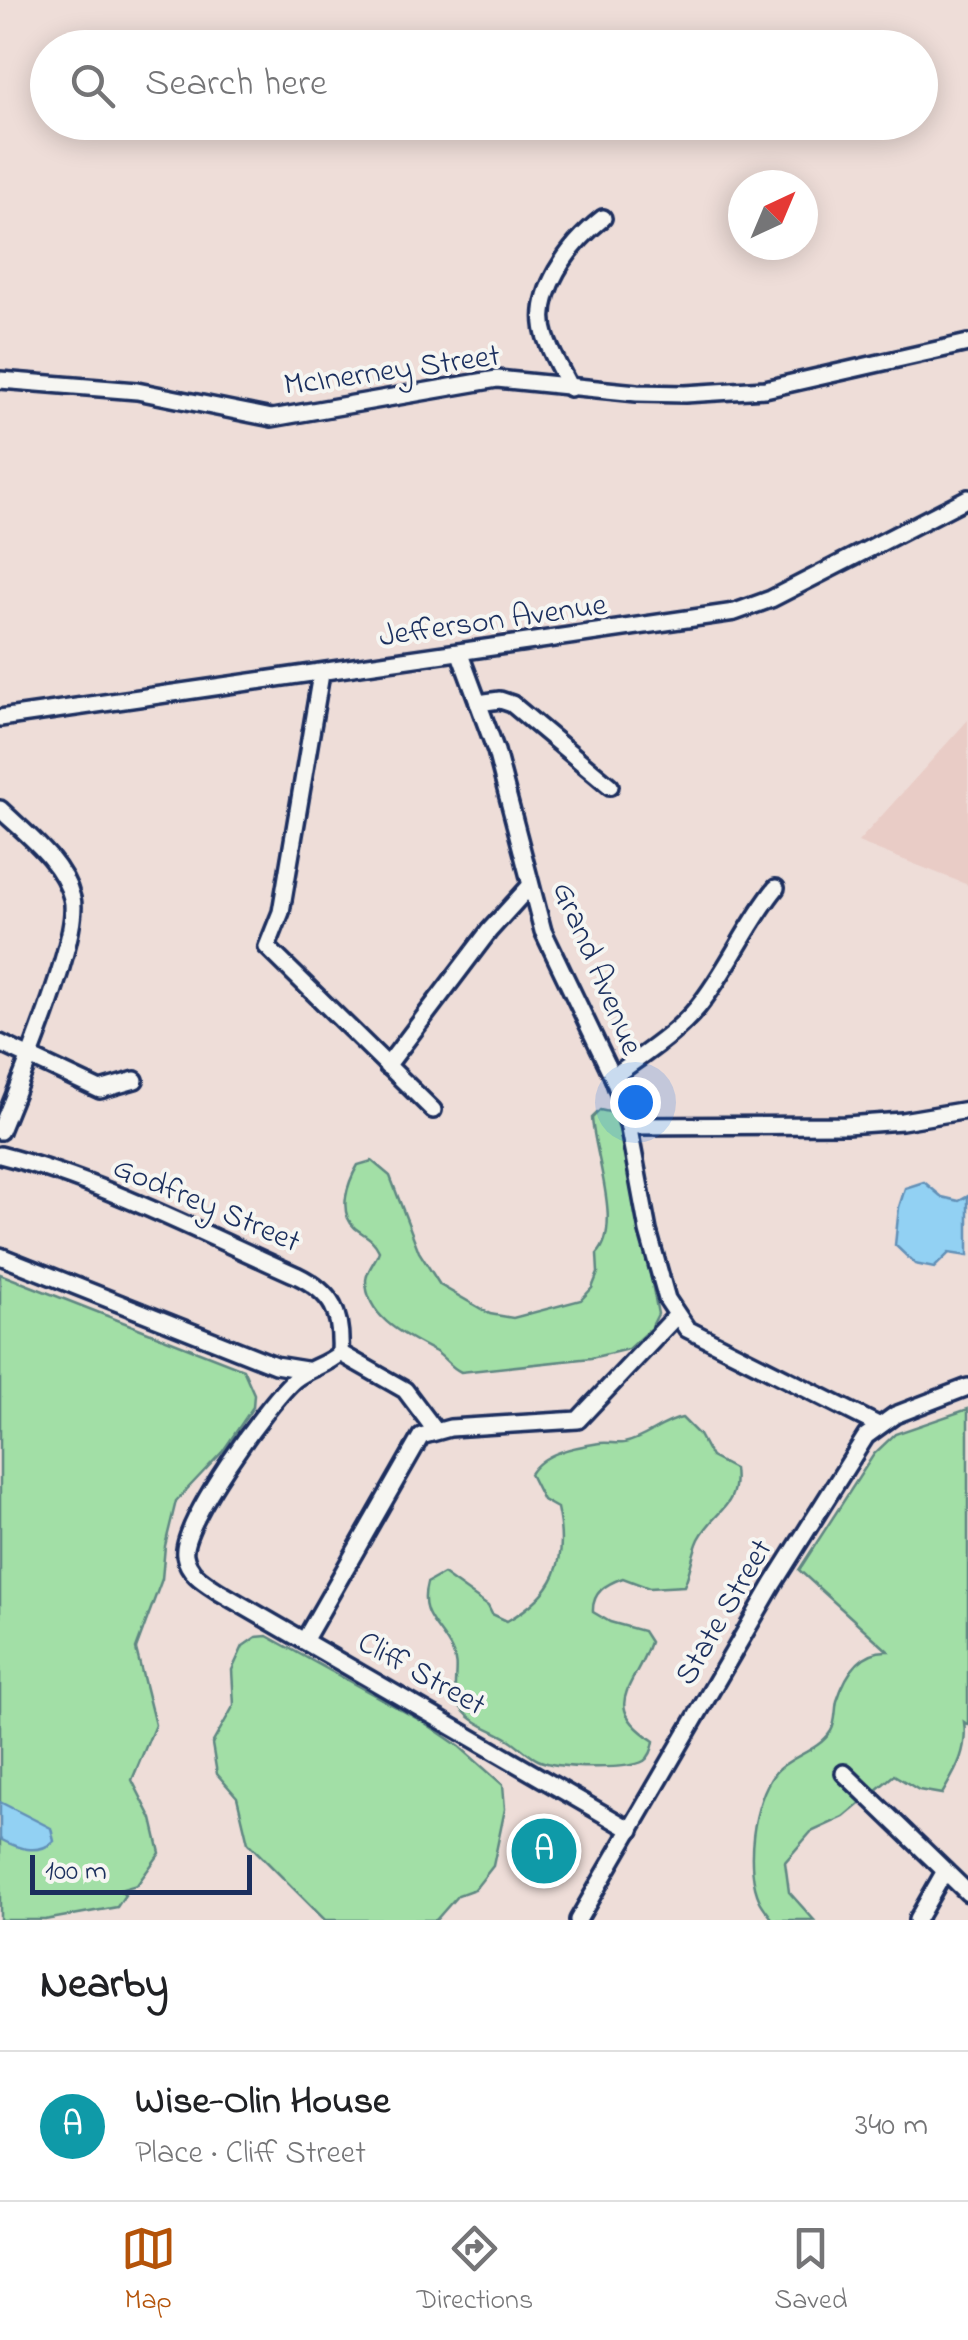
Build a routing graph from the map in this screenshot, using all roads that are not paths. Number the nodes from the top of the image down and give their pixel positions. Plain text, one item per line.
1 (603, 218) dead end
2 (968, 343) edge
3 (0, 380) edge
4 (570, 388) junction
5 (968, 498) edge
6 (460, 654) junction
7 (320, 674) junction
8 (478, 703) junction
9 (0, 718) edge
10 (610, 786) dead end
11 (0, 810) edge
12 (530, 887) junction
13 (776, 888) dead end
14 (0, 1043) edge
15 (32, 1055) junction
16 (387, 1066) junction
17 (613, 1077) junction
18 (135, 1080) dead end
19 (434, 1110) dead end
20 (968, 1110) edge
21 (629, 1126) junction
22 (0, 1131) edge
23 (0, 1155) edge
24 (0, 1256) edge
25 (677, 1315) junction
26 (340, 1353) junction
27 (306, 1370) junction
28 (968, 1387) edge
29 (878, 1425) junction
30 (434, 1430) junction
31 (304, 1641) junction
32 (844, 1773) dead end
33 (631, 1830) junction
34 (945, 1871) junction
35 (968, 1893) edge
36 (578, 1920) edge
37 (917, 1920) edge

1 - 4 street
2 - 4 street, McInerney Street
3 - 4 street, McInerney Street
5 - 6 street, Jefferson Avenue
6 - 7 street, Jefferson Avenue
6 - 8 street, Grand Avenue
7 - 9 street, Jefferson Avenue
7 - 16 street
8 - 10 street
8 - 12 street, Grand Avenue
11 - 15 street
12 - 16 street
12 - 17 street, Grand Avenue
13 - 17 street
14 - 15 street
15 - 18 street
15 - 22 street
16 - 19 street
17 - 21 street, Grand Avenue
20 - 21 street
21 - 25 street, Grand Avenue
23 - 26 street, Godfrey Street
24 - 27 street
25 - 29 street
25 - 30 street
26 - 27 street
26 - 30 street
27 - 31 street, Cliff Street
28 - 29 street, State Street
29 - 33 street, State Street
30 - 31 street
31 - 33 street, Cliff Street
32 - 34 street
33 - 36 street, State Street
34 - 35 street
34 - 37 street

